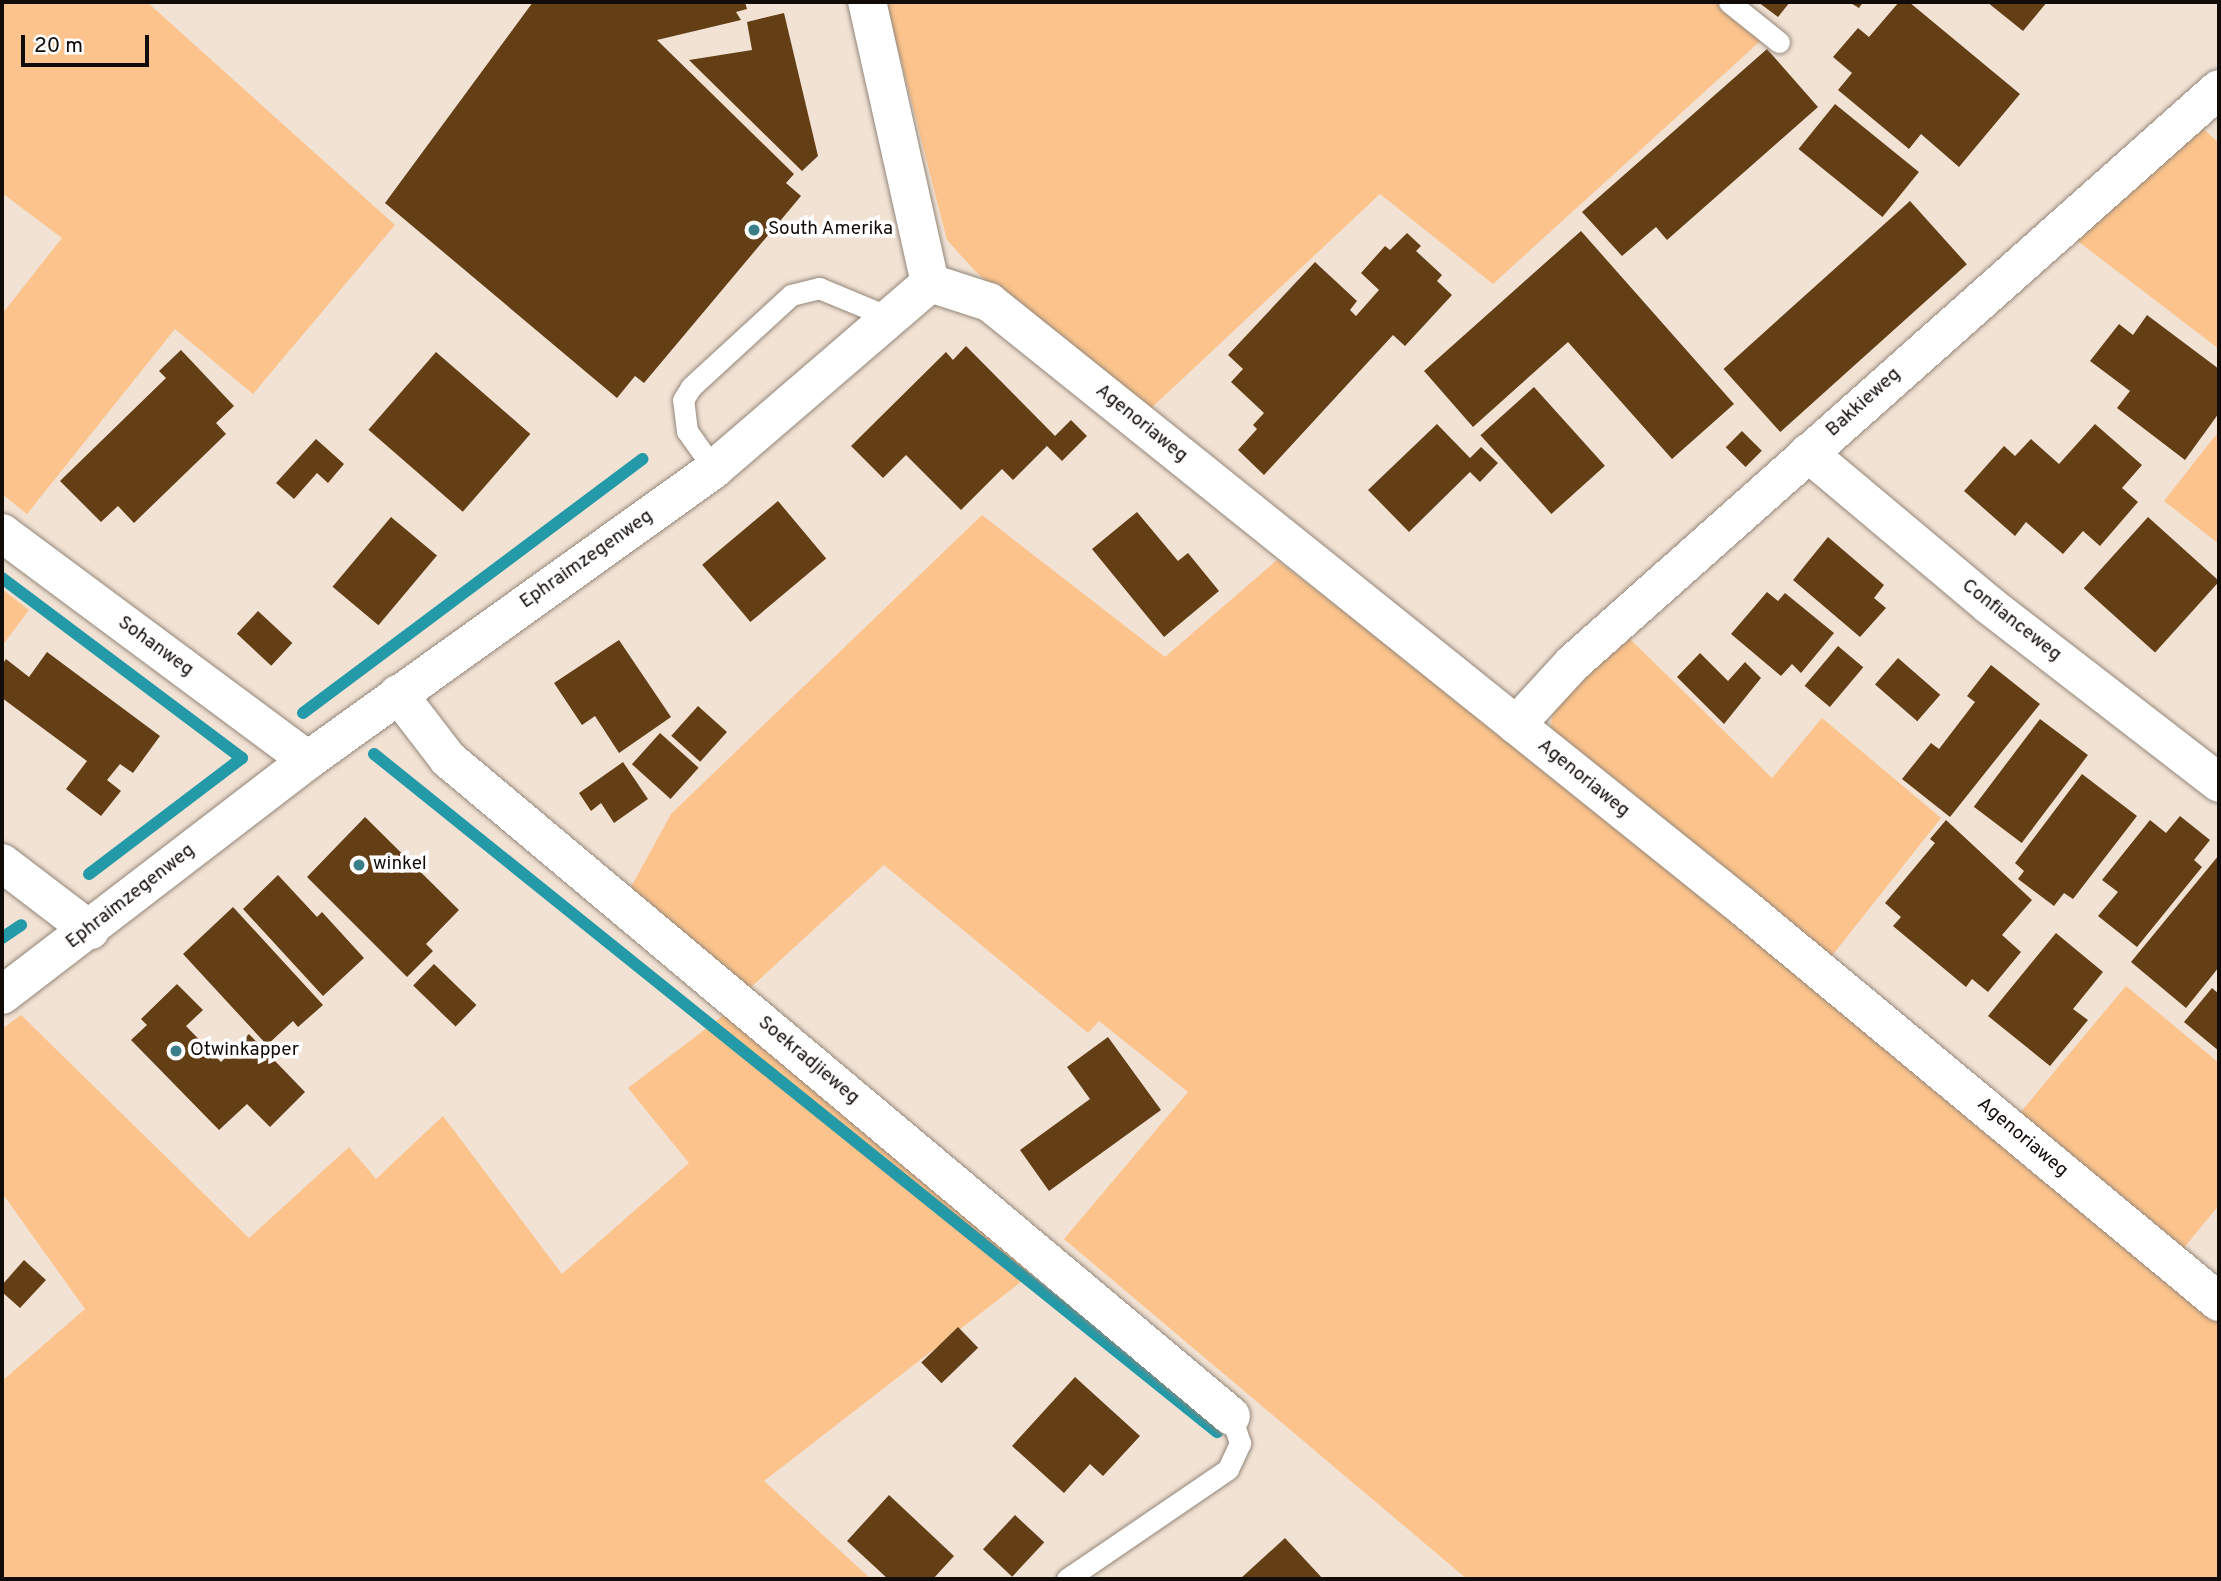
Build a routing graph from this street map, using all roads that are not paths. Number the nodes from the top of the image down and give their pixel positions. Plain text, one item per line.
1 (867, 2) edge
2 (1729, 2) edge
3 (1779, 42) dead end
4 (2211, 110) edge
5 (930, 283) junction
6 (889, 317) junction
7 (1808, 453) junction
8 (714, 469) junction
9 (2, 533) edge
10 (398, 694) junction
11 (1516, 725) junction
12 (308, 760) junction
13 (2219, 783) edge
14 (2, 863) edge
15 (90, 930) junction
16 (2, 995) edge
17 (2219, 1302) edge
18 (1231, 1416) joint
19 (1067, 1579) edge

1 - 5 street
2 - 3 lane
4 - 7 street, Bakkieweg
5 - 6 street, Ephraimzegenweg
5 - 11 street, Agenoriaweg
6 - 8 street, Ephraimzegenweg
6 - 8 lane
7 - 11 street, Bakkieweg
7 - 13 street, Confianceweg
8 - 10 street, Ephraimzegenweg
9 - 12 street, Sohanweg
10 - 12 street, Ephraimzegenweg
10 - 18 street, Soekradjieweg
11 - 17 street, Agenoriaweg
12 - 15 street, Ephraimzegenweg
14 - 15 street
15 - 16 street, Ephraimzegenweg
18 - 19 lane

